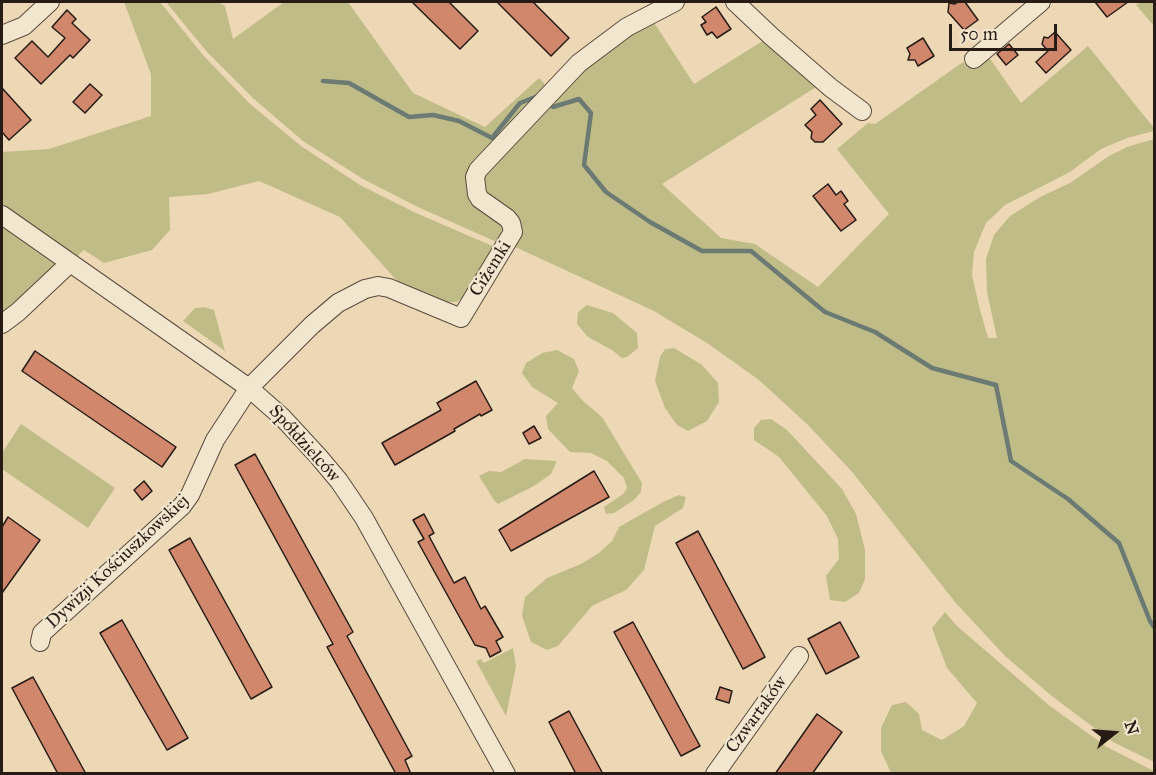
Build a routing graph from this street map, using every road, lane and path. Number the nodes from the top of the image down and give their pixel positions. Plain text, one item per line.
1 (50, 2) edge
2 (675, 2) edge
3 (735, 2) edge
4 (1041, 2) edge
5 (2, 35) edge
6 (974, 59) dead end
7 (862, 111) dead end
8 (2, 215) edge
9 (70, 263) junction
10 (2, 324) edge
11 (249, 388) junction
12 (40, 642) dead end
13 (799, 656) dead end
14 (506, 774) edge
15 (715, 774) edge

1 - 5 street
2 - 11 street, Ciżemki
3 - 7 street
4 - 6 street
8 - 9 street, Spółdzielców
9 - 10 street
9 - 11 street, Spółdzielców
11 - 12 street, Dywizji Kościuszkowskiej
11 - 14 street, Spółdzielców
13 - 15 street, Czwartaków

